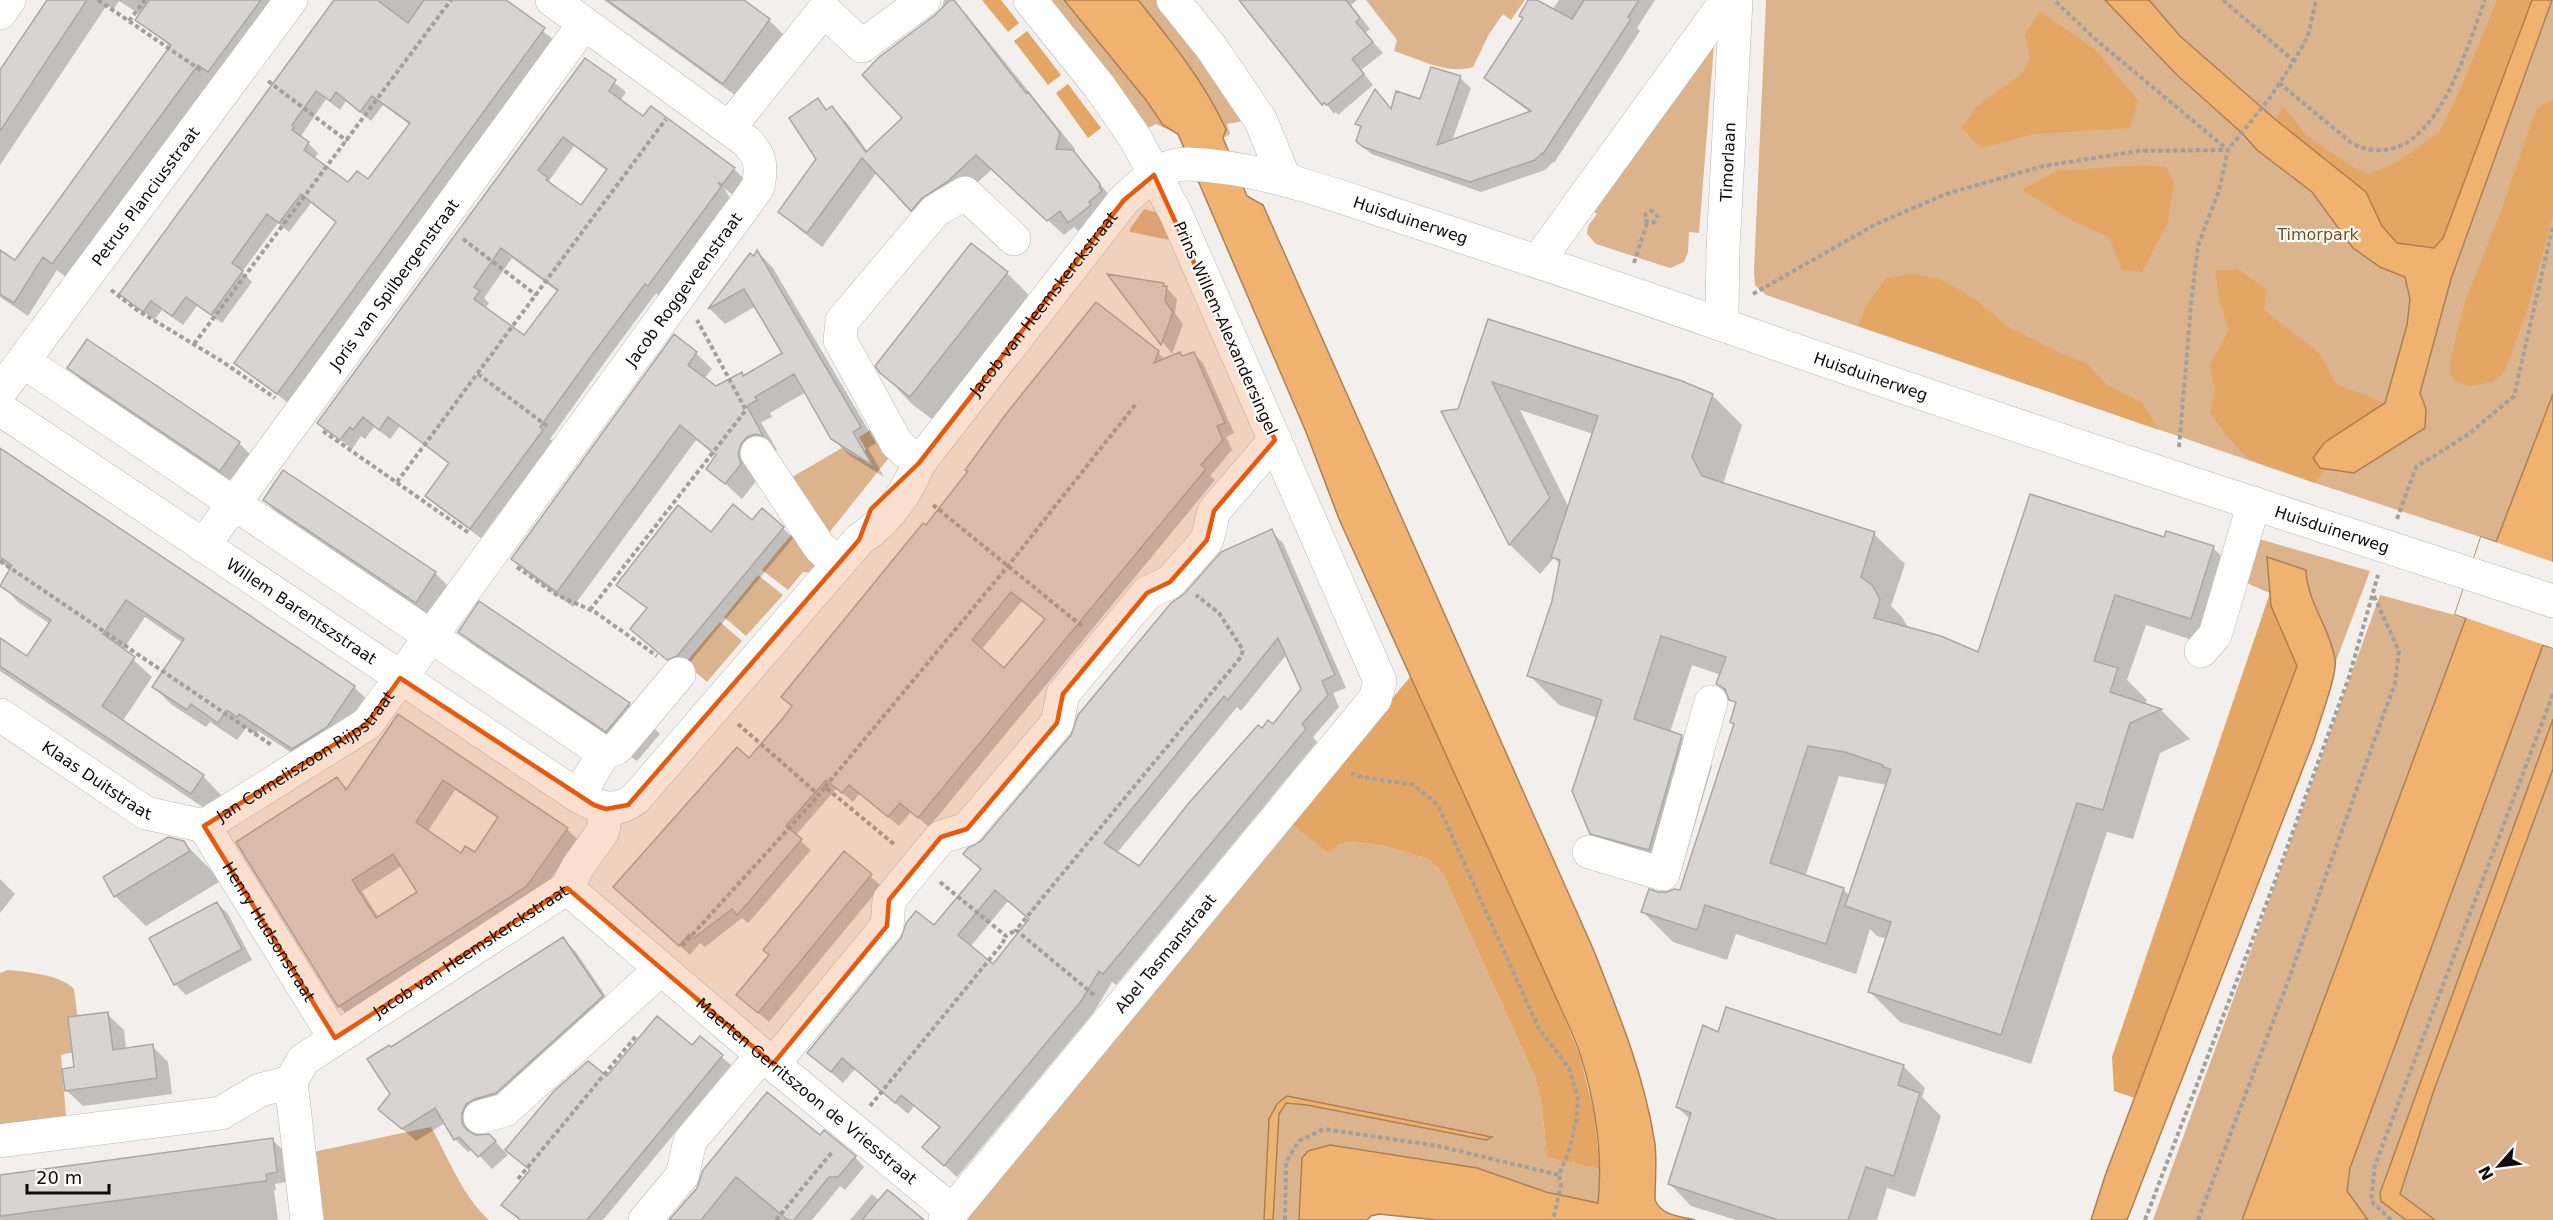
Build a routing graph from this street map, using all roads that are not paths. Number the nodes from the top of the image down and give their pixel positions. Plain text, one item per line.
1 (9, 0) edge
2 (291, 0) edge
3 (552, 0) edge
4 (924, 0) edge
5 (1030, 0) edge
6 (1173, 0) edge
7 (1727, 0) edge
8 (1736, 0) edge
9 (819, 5) edge
10 (0, 13) edge
11 (584, 24) junction
12 (729, 128) junction
13 (1169, 169) junction
14 (1284, 180) junction
15 (1014, 239) dead end
16 (1538, 261) junction
17 (1720, 318) junction
18 (23, 362) junction
19 (0, 392) edge
20 (0, 409) edge
21 (1275, 440) junction
22 (757, 453) dead end
23 (914, 474) junction
24 (2254, 503) junction
25 (233, 504) junction
26 (203, 546) junction
27 (849, 551) junction
28 (2553, 601) edge
29 (430, 637) junction
30 (2201, 651) dead end
31 (679, 674) road end
32 (400, 678) junction
33 (1380, 681) joint
34 (1711, 702) dead end
35 (0, 715) edge
36 (604, 753) junction
37 (592, 803) junction
38 (204, 826) junction
39 (1589, 852) dead end
40 (567, 888) junction
41 (661, 969) junction
42 (335, 1038) junction
43 (767, 1059) junction
44 (291, 1082) junction
45 (480, 1117) dead end
46 (0, 1141) edge
47 (948, 1216) edge
48 (307, 1220) edge
49 (645, 1220) edge

1 - 10 street
2 - 18 street, Petrus Planciusstraat
3 - 11 street, Jacob Roggeveenstraat
4 - 9 street
5 - 13 street, Prins Willem-Alexandersingel
6 - 14 street
7 - 16 street
8 - 17 street, Timorlaan
9 - 12 street
11 - 12 street, Jacob Roggeveenstraat
11 - 25 street, Joris van Spilbergenstraat
12 - 29 street, Jacob Roggeveenstraat
13 - 14 street, Huisduinerweg
13 - 21 street, Prins Willem-Alexandersingel
13 - 23 street, Jacob van Heemskerckstraat
14 - 16 street, Huisduinerweg
15 - 23 street
16 - 17 street, Huisduinerweg
17 - 24 street, Huisduinerweg
18 - 19 street, Petrus Planciusstraat
18 - 25 street
20 - 26 street, Willem Barentszstraat
21 - 33 street, Prins Willem-Alexandersingel
21 - 43 street
22 - 27 street
23 - 27 street, Jacob van Heemskerckstraat
24 - 28 street, Huisduinerweg
24 - 30 street
25 - 26 street, Joris van Spilbergenstraat
25 - 29 street
26 - 32 street, Willem Barentszstraat
27 - 37 street, Jacob van Heemskerckstraat
29 - 32 street, Jacob Roggeveenstraat
29 - 36 street
31 - 36 street, Jacob van Heemskerckstraat
32 - 37 street, Willem Barentszstraat
32 - 38 street, Jan Corneliszoon Rijpstraat
33 - 47 street, Abel Tasmanstraat
34 - 39 street
35 - 38 street, Klaas Duitstraat
36 - 37 street, Jacob van Heemskerckstraat
37 - 40 street, Jacob van Heemskerckstraat
38 - 42 street, Henry Hudsonstraat
40 - 41 street, Maerten Gerritszoon de Vriesstraat
40 - 42 street, Jacob van Heemskerckstraat
41 - 43 street, Maerten Gerritszoon de Vriesstraat
41 - 45 street
42 - 44 street, Jacob van Heemskerckstraat
43 - 47 street, Maerten Gerritszoon de Vriesstraat
43 - 49 street
44 - 46 street
44 - 48 street

